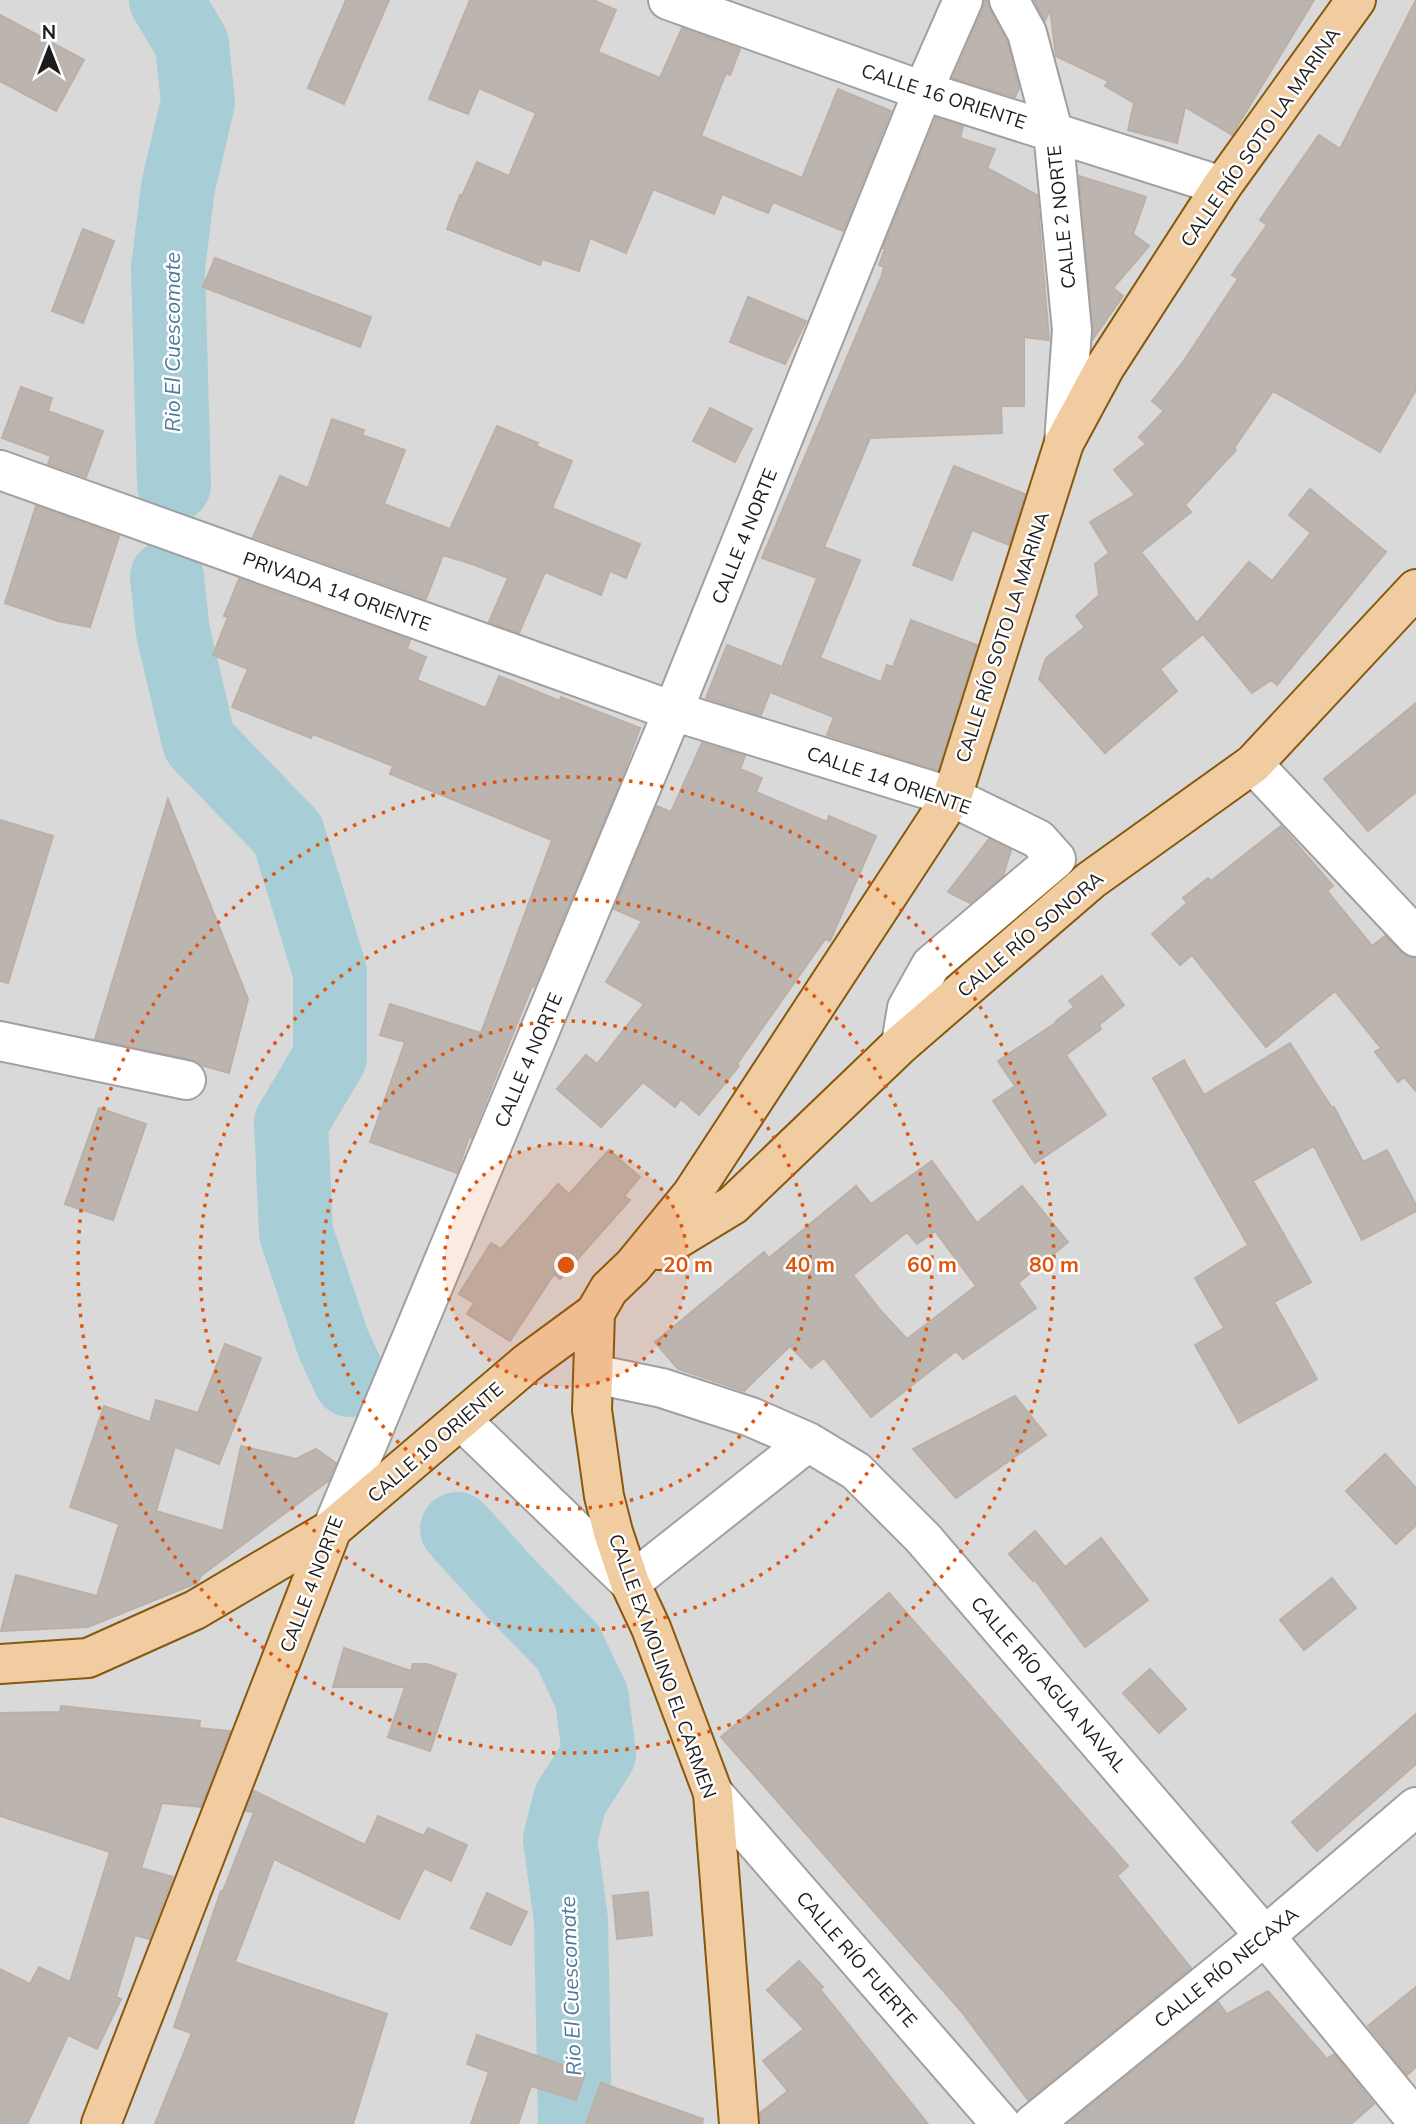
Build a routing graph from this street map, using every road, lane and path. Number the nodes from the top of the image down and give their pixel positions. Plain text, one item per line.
1 (668, 0) edge
2 (963, 0) edge
3 (1009, 0) edge
4 (1356, 0) edge
5 (923, 91) junction
6 (1053, 131) junction
7 (1222, 186) junction
8 (1064, 443) junction
9 (0, 470) edge
10 (1416, 589) edge
11 (673, 712) junction
12 (1253, 764) junction
13 (951, 797) junction
14 (1416, 937) edge
15 (0, 1041) edge
16 (901, 1044) junction
17 (186, 1080) dead end
18 (633, 1266) junction
19 (595, 1312) junction
20 (594, 1374) junction
21 (461, 1420) junction
22 (808, 1442) junction
23 (332, 1529) junction
24 (630, 1583) junction
25 (0, 1664) edge
26 (713, 1793) junction
27 (1416, 1807) edge
28 (1265, 1936) junction
29 (1416, 2120) edge
30 (101, 2124) edge
31 (739, 2124) edge
32 (1001, 2124) edge
33 (1033, 2124) edge

1 - 5 street, CALLE 16 ORIENTE
2 - 5 street, CALLE 4 NORTE
3 - 6 street, CALLE 2 NORTE
4 - 7 main road, CALLE RÍO SOTO LA MARINA
5 - 6 street, CALLE 16 ORIENTE
5 - 11 street, CALLE 4 NORTE
6 - 7 street, CALLE 16 ORIENTE
6 - 8 street, CALLE 2 NORTE
7 - 8 main road, CALLE RÍO SOTO LA MARINA
8 - 13 main road, CALLE RÍO SOTO LA MARINA
9 - 11 street, PRIVADA 14 ORIENTE
10 - 12 main road, CALLE RÍO SONORA
11 - 13 street, CALLE 14 ORIENTE
11 - 23 street, CALLE 4 NORTE
12 - 14 street
12 - 16 main road, CALLE RÍO SONORA
13 - 16 street, CALLE 14 ORIENTE
13 - 18 main road, CALLE RÍO SOTO LA MARINA
15 - 17 street
16 - 18 main road, CALLE RÍO SONORA
18 - 19 main road
19 - 20 main road, CALLE EX MOLINO EL CARMEN
19 - 21 main road, CALLE 10 ORIENTE
20 - 22 street, CALLE RÍO AGUA NAVAL
20 - 24 main road, CALLE EX MOLINO EL CARMEN
21 - 23 main road, CALLE 10 ORIENTE
21 - 24 street
22 - 24 street
22 - 28 street, CALLE RÍO AGUA NAVAL
23 - 25 main road, CALLE 10 ORIENTE
23 - 30 main road, CALLE 4 NORTE
24 - 26 main road, CALLE EX MOLINO EL CARMEN
26 - 31 main road, CALLE EX MOLINO EL CARMEN
26 - 32 street, CALLE RÍO FUERTE
27 - 28 street, CALLE RÍO NECAXA
28 - 29 street, CALLE RÍO AGUA NAVAL
28 - 33 street, CALLE RÍO NECAXA

